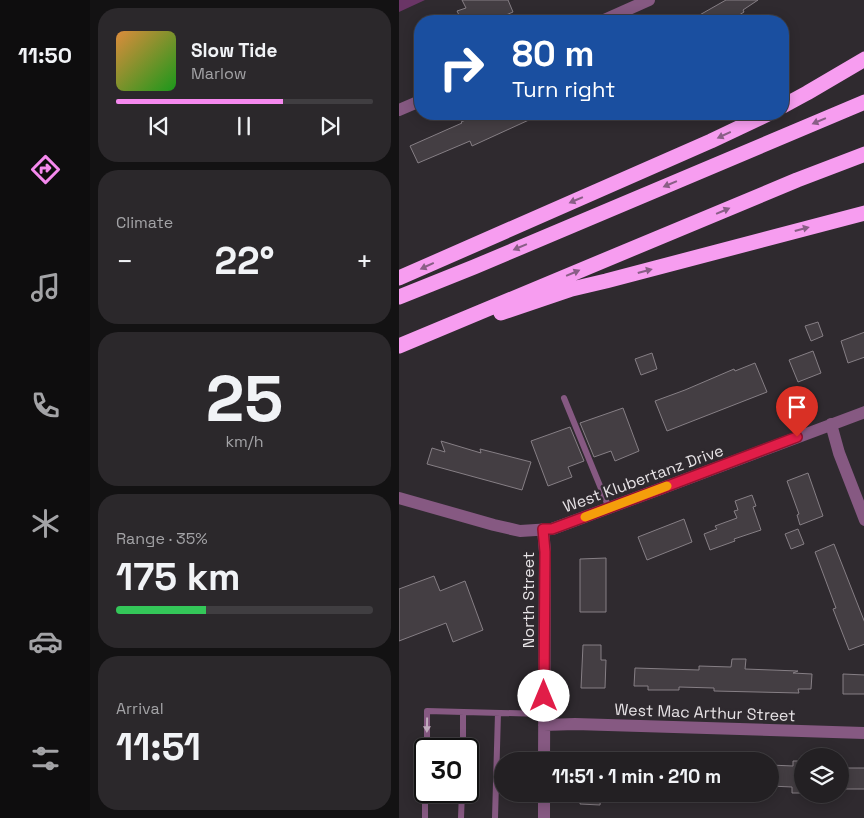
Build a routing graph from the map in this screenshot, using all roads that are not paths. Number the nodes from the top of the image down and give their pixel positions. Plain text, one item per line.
1 (649, 0) edge
2 (616, 15) edge
3 (864, 59) edge
4 (864, 102) edge
5 (789, 103) edge
6 (414, 104) edge
7 (399, 110) edge
8 (755, 120) edge
9 (864, 154) edge
10 (864, 213) edge
11 (399, 278) edge
12 (399, 297) edge
13 (399, 346) edge
14 (399, 350) edge
15 (563, 398) dead end
16 (864, 412) edge
17 (831, 424) junction
18 (399, 498) edge
19 (609, 508) junction
20 (864, 520) edge
21 (543, 529) junction
22 (463, 712) junction
23 (498, 713) junction
24 (544, 720) junction
25 (864, 733) edge
26 (427, 738) edge
27 (463, 738) edge
28 (544, 752) edge
29 (544, 802) edge
30 (425, 803) edge
31 (462, 803) edge
32 (425, 818) edge
33 (461, 818) edge
34 (495, 818) edge
35 (544, 818) edge

1 - 2 street
3 - 5 highway
4 -> 12 highway
6 - 7 street
8 -> 11 highway
13 -> 9 highway
14 -> 10 highway
15 - 19 lane
16 - 17 street, West Klubertanz Drive
17 - 19 street, West Klubertanz Drive
17 - 20 street
18 - 21 street, West Klubertanz Drive
19 - 21 street, West Klubertanz Drive
21 - 24 street, North Street
22 - 23 lane
22 -> 26 lane
22 - 27 lane
23 - 24 lane
23 - 34 lane
24 - 25 street, West Mac Arthur Street
24 - 28 street, North Street
29 - 35 street
30 - 32 lane
31 - 33 lane

